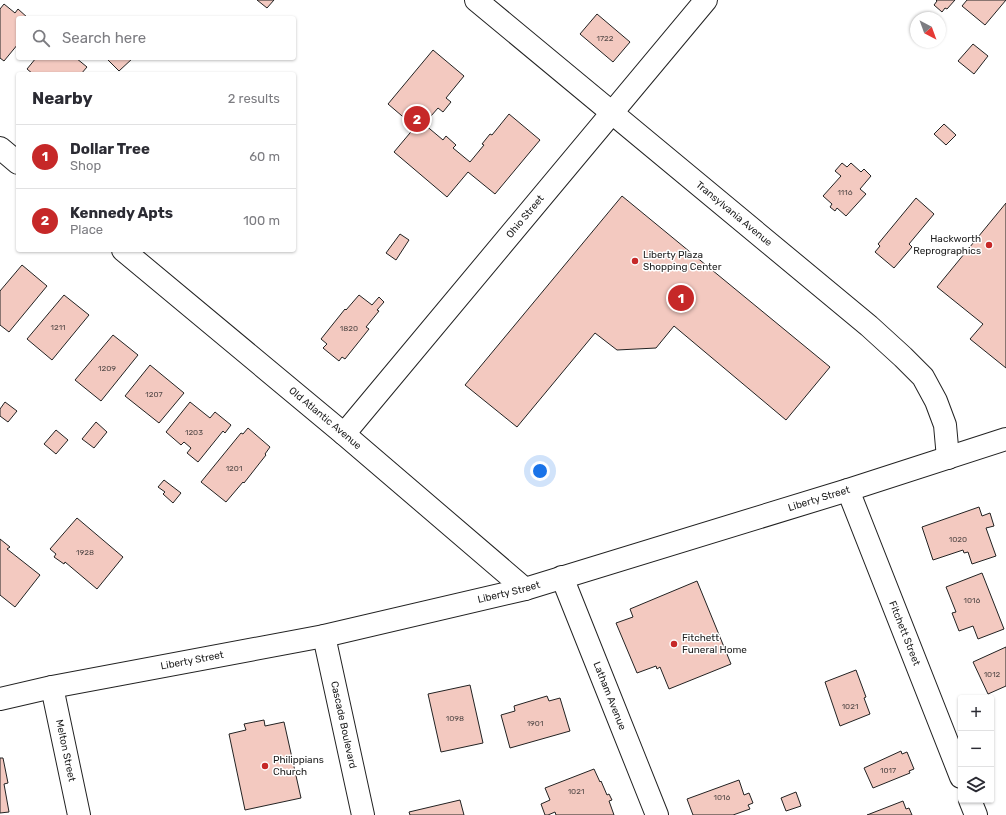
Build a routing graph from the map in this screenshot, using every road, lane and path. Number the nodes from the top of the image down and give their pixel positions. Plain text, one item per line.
1 (476, 0) edge
2 (706, 0) edge
3 (612, 113) junction
4 (0, 148) edge
5 (16, 161) edge
6 (125, 252) edge
7 (344, 434) junction
8 (1006, 439) edge
9 (948, 458) junction
10 (848, 490) junction
11 (562, 577) junction
12 (525, 589) junction
13 (324, 636) junction
14 (52, 687) junction
15 (0, 699) edge
16 (958, 769) edge
17 (971, 803) edge
18 (79, 815) edge
19 (362, 815) edge
20 (657, 815) edge
21 (976, 815) edge

1 - 3 street, Transylvania Avenue
2 - 3 street, Ohio Street
3 - 7 street, Ohio Street
3 - 9 street, Transylvania Avenue
4 - 5 street
6 - 7 street, Old Atlantic Avenue
7 - 12 street, Old Atlantic Avenue
8 - 9 street, Liberty Street
9 - 10 street, Liberty Street
10 - 11 street, Liberty Street
10 - 16 street, Fitchett Street
11 - 12 street, Liberty Street
11 - 20 street, Latham Avenue
12 - 13 street, Liberty Street
13 - 14 street, Liberty Street
13 - 19 street, Cascade Boulevard
14 - 15 street, Liberty Street
14 - 18 street, Melton Street
17 - 21 street

